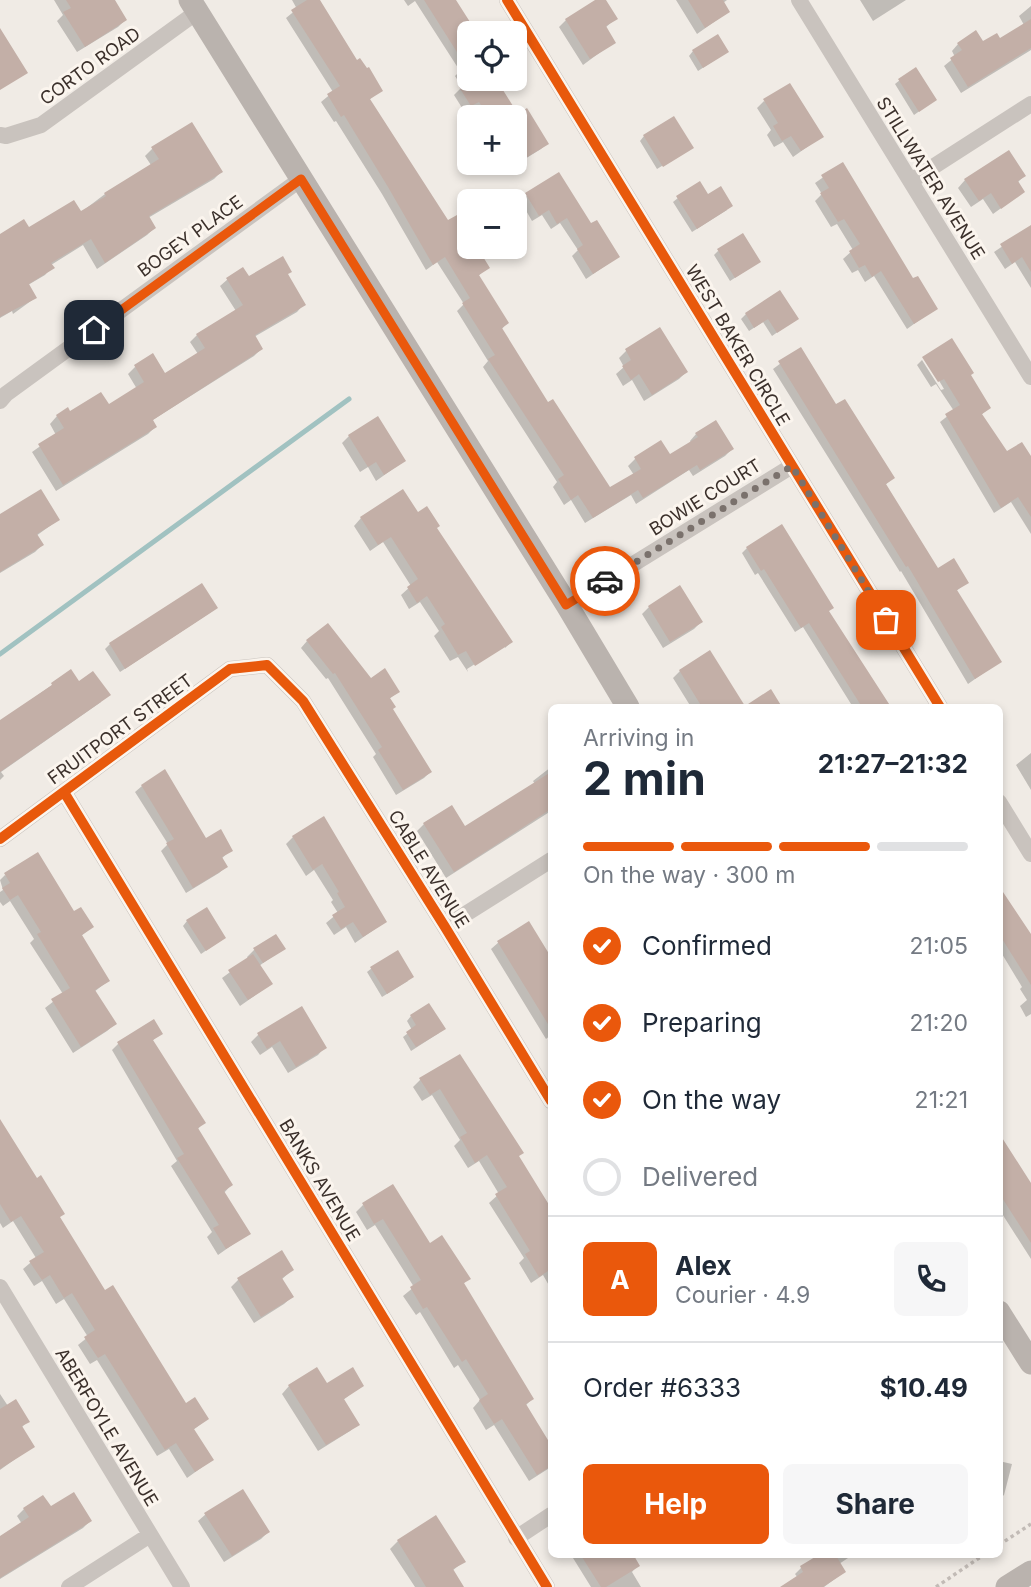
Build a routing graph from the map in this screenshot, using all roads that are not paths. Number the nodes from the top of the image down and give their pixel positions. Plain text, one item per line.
1 (507, 0) edge
2 (799, 0) edge
3 (194, 6) edge
4 (1031, 104) edge
5 (0, 135) edge
6 (301, 179) junction
7 (911, 181) junction
8 (1031, 377) edge
9 (0, 401) edge
10 (792, 466) junction
11 (566, 605) junction
12 (267, 665) joint
13 (626, 704) edge
14 (938, 704) edge
15 (64, 792) junction
16 (1003, 808) edge
17 (0, 839) edge
18 (1031, 853) edge
19 (548, 861) edge
20 (445, 927) junction
21 (548, 1096) edge
22 (0, 1287) edge
23 (1003, 1318) edge
24 (1031, 1363) edge
25 (548, 1517) edge
26 (150, 1535) junction
27 (516, 1538) junction
28 (1031, 1572) edge
29 (69, 1587) edge
30 (182, 1587) edge
31 (547, 1587) edge
32 (1007, 1587) edge

1 - 10 street, WEST BAKER CIRCLE
2 - 7 street, STILLWATER AVENUE
3 - 5 street, CORTO ROAD
3 - 6 main road
4 - 7 street
6 - 9 street, BOGEY PLACE
6 - 11 main road
7 - 8 street, STILLWATER AVENUE
10 - 11 street, BOWIE COURT
10 - 14 street, WEST BAKER CIRCLE
11 - 13 main road
12 - 15 street, FRUITPORT STREET
12 - 20 street, CABLE AVENUE
15 - 17 street, FRUITPORT STREET
15 - 27 street, BANKS AVENUE
16 - 18 street
19 - 20 street
20 - 21 street, CABLE AVENUE
22 - 26 street, ABERFOYLE AVENUE
23 - 24 main road
25 - 27 street
26 - 29 street
26 - 30 street, ABERFOYLE AVENUE
27 - 31 street, BANKS AVENUE
28 - 32 main road

